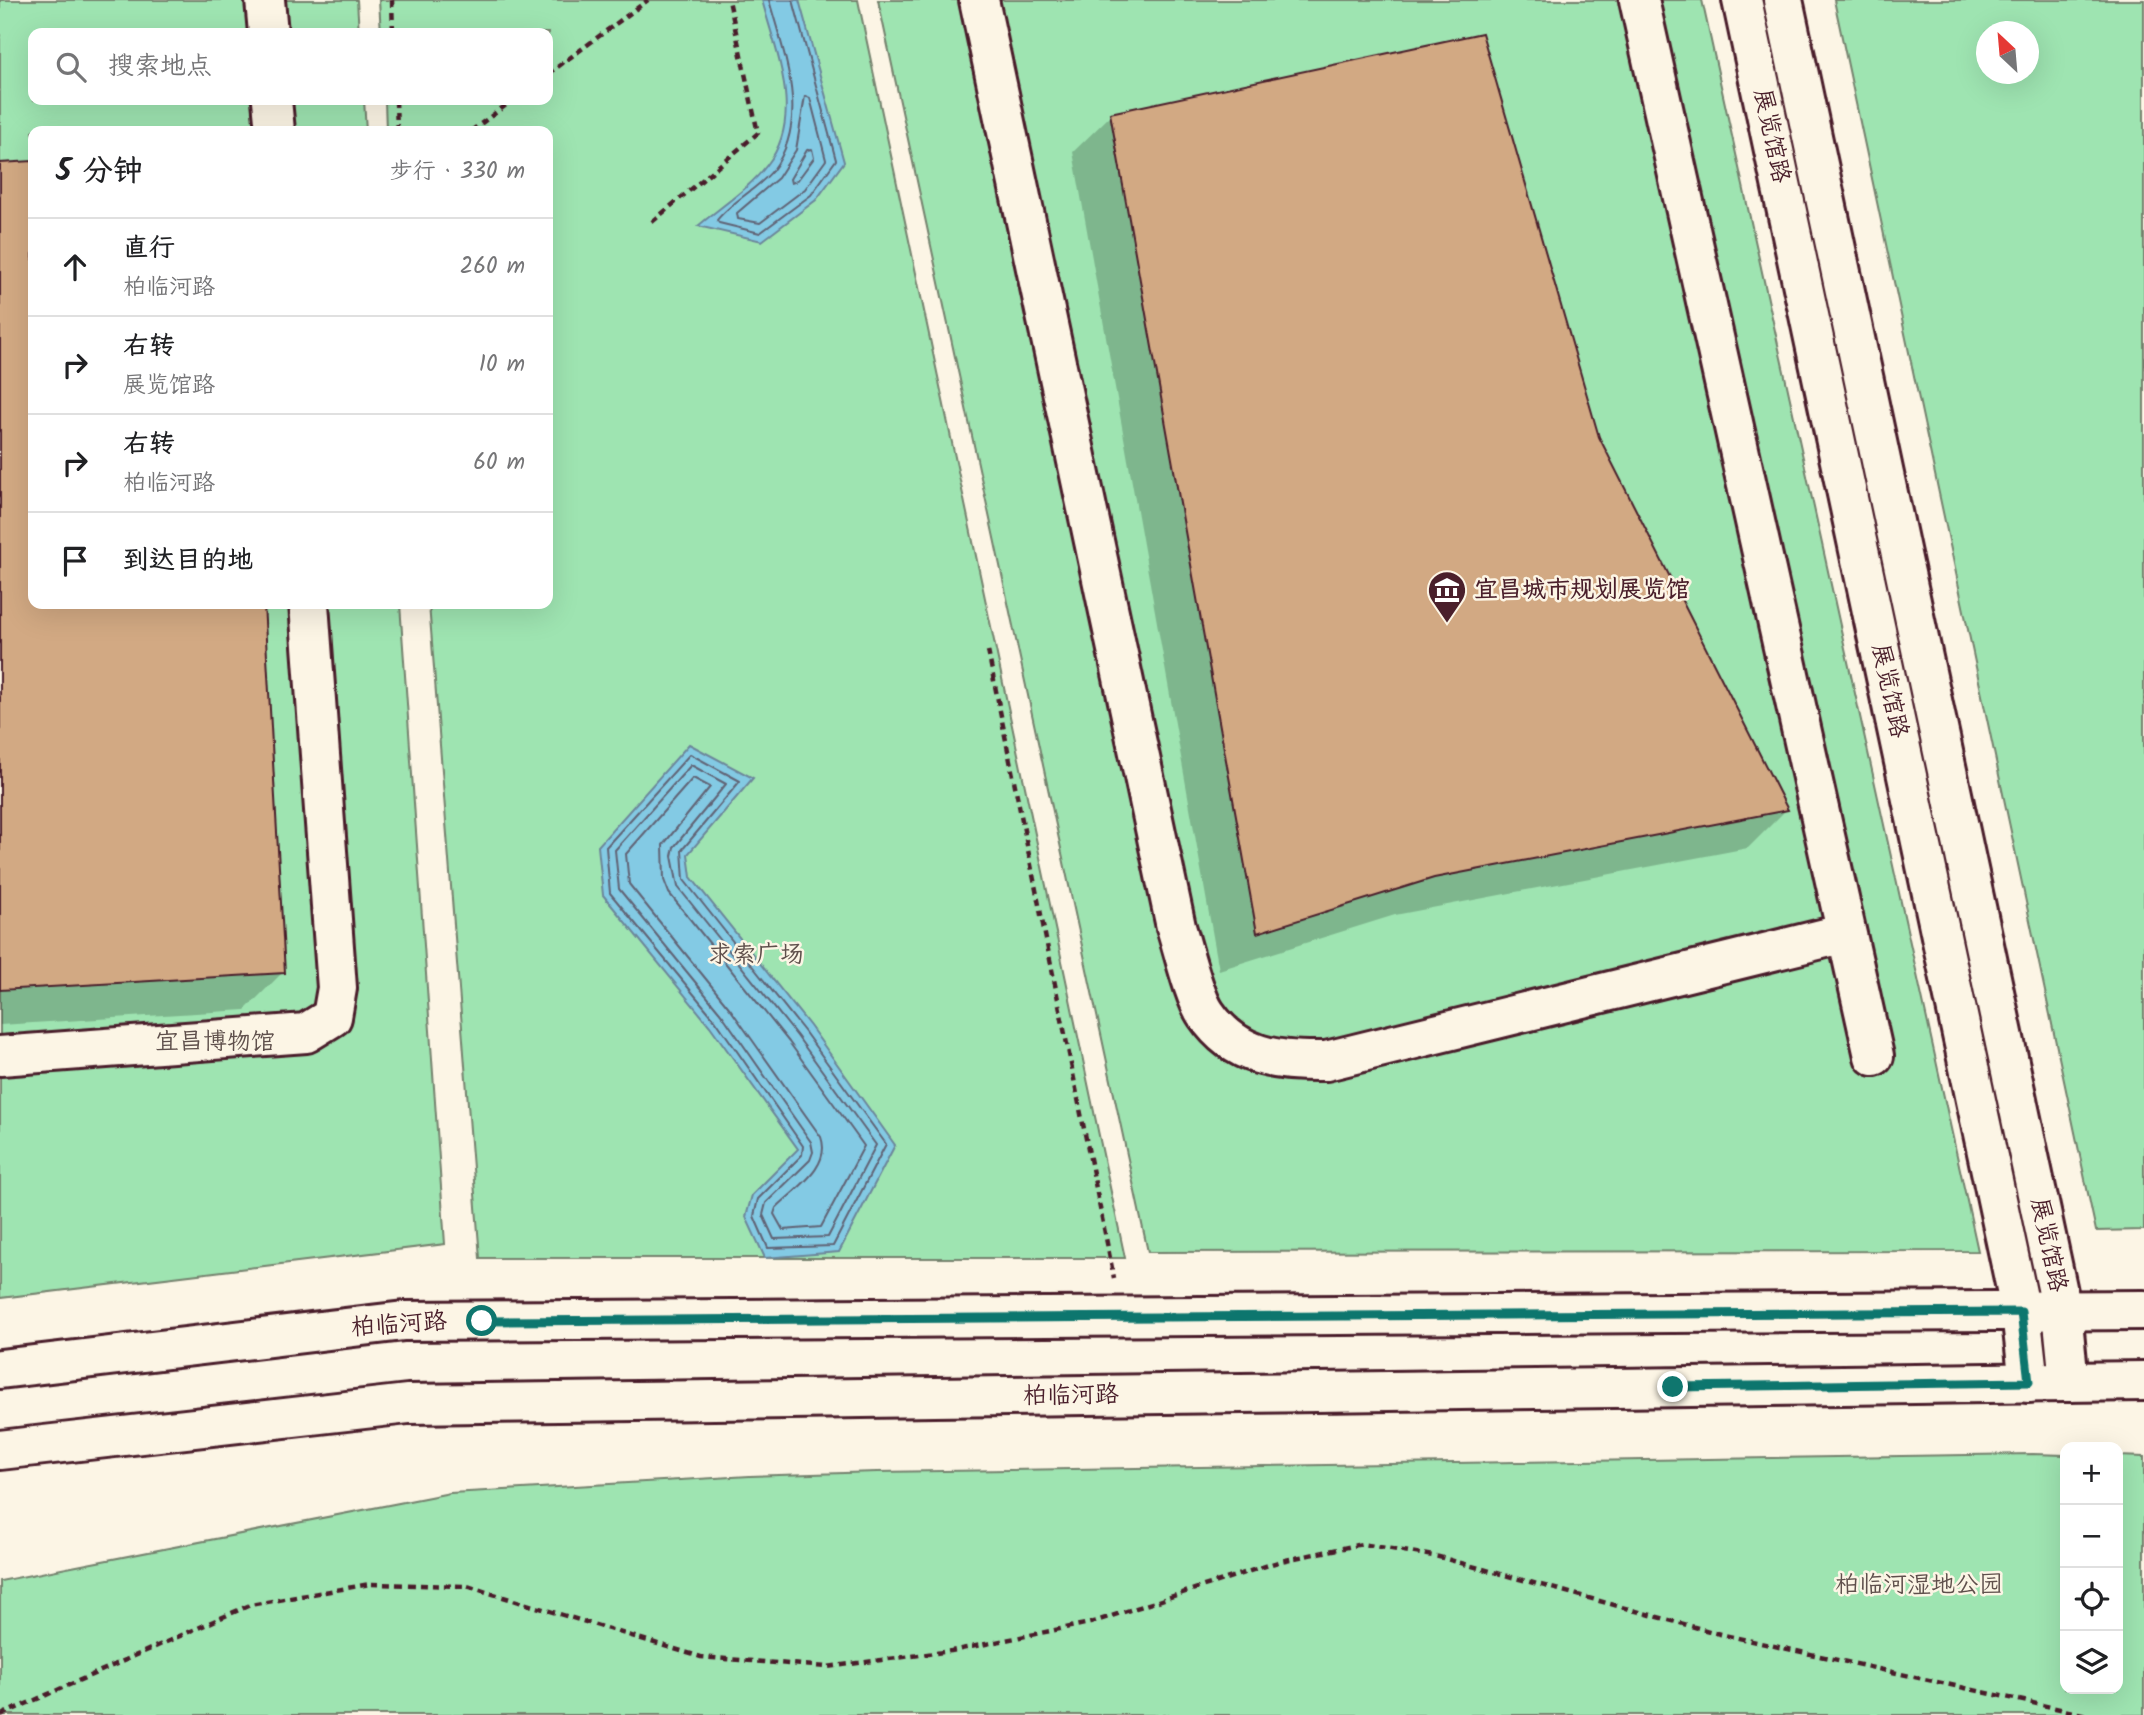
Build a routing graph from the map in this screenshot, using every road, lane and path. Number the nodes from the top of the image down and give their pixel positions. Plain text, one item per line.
1 (265, 0) edge
2 (392, 0) edge
3 (648, 0) edge
4 (729, 0) edge
5 (979, 0) edge
6 (1639, 0) edge
7 (1742, 0) edge
8 (1783, 0) edge
9 (268, 28) edge
10 (393, 28) edge
11 (553, 70) edge
12 (272, 105) edge
13 (396, 105) edge
14 (506, 105) edge
15 (275, 126) edge
16 (397, 126) edge
17 (478, 126) edge
18 (652, 222) dead end
19 (309, 609) edge
20 (988, 651) dead end
21 (1846, 933) junction
22 (0, 1056) edge
23 (1874, 1056) dead end
24 (2144, 1310) edge
25 (2062, 1311) junction
26 (2021, 1312) junction
27 (1122, 1317) junction
28 (0, 1369) edge
29 (2144, 1381) edge
30 (2029, 1382) junction
31 (2069, 1382) junction
32 (0, 1450) edge
33 (1, 1715) edge
34 (2087, 1715) edge

1 - 9 main road
2 - 10 path
3 - 11 path
4 - 18 path
5 - 21 main road
6 - 21 main road
7 - 26 main road, 展览馆路
8 - 25 main road, 展览馆路
12 - 15 main road
13 - 16 path
14 - 17 path
19 - 22 main road
20 - 27 path
21 - 23 main road
24 - 25 main road, 柏临河路
25 - 26 main road, 柏临河路
25 - 31 main road, 展览馆路
26 - 27 main road, 柏临河路
26 - 30 main road, 展览馆路
27 - 28 main road, 柏临河路
29 - 31 main road, 柏临河路
30 - 31 main road, 柏临河路
30 - 32 main road, 柏临河路
33 - 34 path

